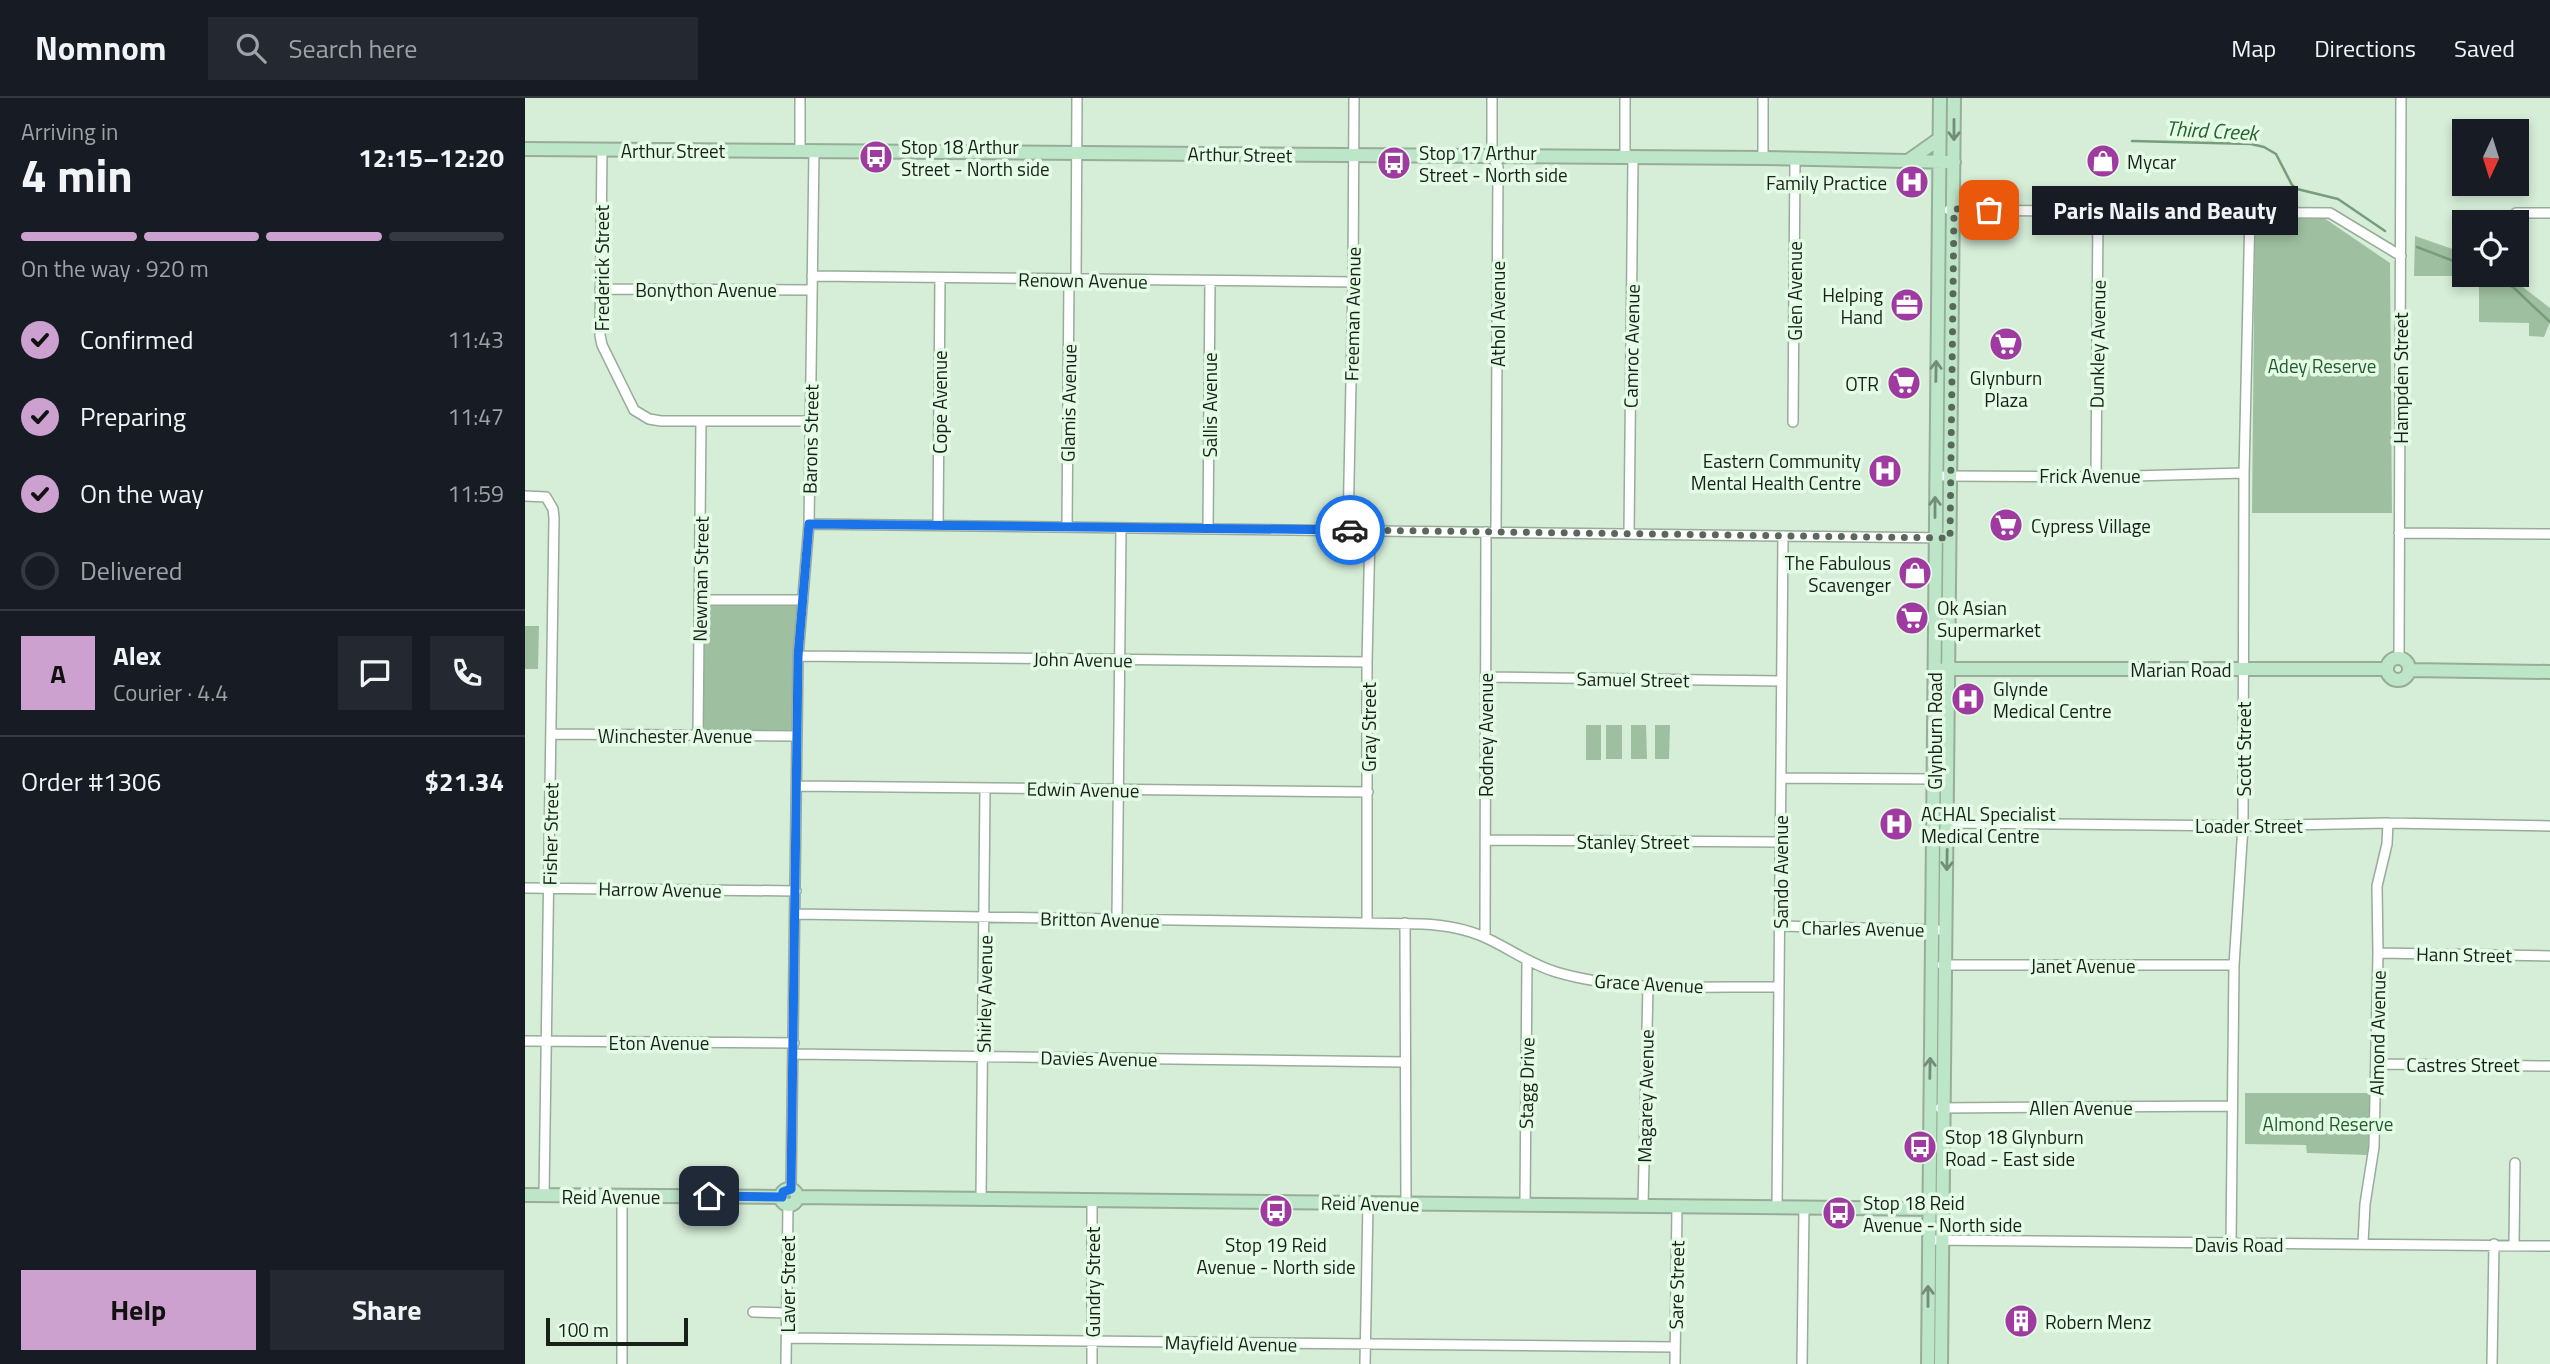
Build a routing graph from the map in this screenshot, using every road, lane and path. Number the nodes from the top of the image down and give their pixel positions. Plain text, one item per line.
1 (800, 98) edge
2 (1077, 98) edge
3 (1354, 98) edge
4 (1492, 98) edge
5 (1625, 98) edge
6 (1763, 98) edge
7 (1940, 98) edge
8 (1954, 98) edge
9 (2402, 98) edge
10 (1939, 139) junction
11 (525, 149) edge
12 (602, 150) junction
13 (800, 150) junction
14 (814, 150) junction
15 (1076, 152) junction
16 (1354, 155) junction
17 (1492, 156) junction
18 (1629, 158) junction
19 (1763, 158) junction
20 (1795, 159) junction
21 (1908, 161) junction
22 (1938, 162) junction
23 (1954, 162) junction
24 (1954, 209) junction
25 (1938, 210) junction
26 (2098, 211) junction
27 (2251, 212) junction
28 (2529, 213) edge
29 (2550, 214) edge
30 (2401, 256) junction
31 (813, 276) junction
32 (940, 278) junction
33 (1073, 280) junction
34 (1210, 281) junction
35 (1353, 282) junction
36 (600, 289) junction
37 (812, 290) junction
38 (1951, 403) junction
39 (810, 421) junction
40 (701, 422) junction
41 (1793, 422) dead end
42 (1935, 439) junction
43 (2245, 473) junction
44 (1935, 476) junction
45 (1951, 476) junction
46 (2096, 477) junction
47 (525, 496) edge
48 (809, 524) junction
49 (938, 525) junction
50 (1067, 527) junction
51 (1121, 528) junction
52 (1208, 529) junction
53 (1348, 530) junction
54 (1370, 531) junction
55 (1491, 532) junction
56 (2399, 533) junction
57 (1629, 534) junction
58 (2550, 534) edge
59 (1783, 536) junction
60 (1935, 538) junction
61 (1950, 538) junction
62 (701, 600) junction
63 (802, 600) junction
64 (798, 656) junction
65 (2399, 657) junction
66 (1120, 659) junction
67 (1367, 662) junction
68 (1934, 669) junction
69 (1950, 669) junction
70 (2244, 669) junction
71 (2387, 669) junction
72 (2410, 670) junction
73 (2550, 671) edge
74 (1485, 677) junction
75 (1781, 681) junction
76 (552, 734) junction
77 (698, 736) junction
78 (797, 736) junction
79 (1781, 778) junction
80 (1934, 779) junction
81 (797, 786) junction
82 (985, 788) junction
83 (1119, 790) junction
84 (1368, 792) junction
85 (1948, 822) junction
86 (2388, 824) junction
87 (2243, 826) junction
88 (2550, 826) edge
89 (1486, 840) junction
90 (1781, 842) junction
91 (525, 888) edge
92 (549, 888) junction
93 (796, 891) junction
94 (795, 914) junction
95 (985, 917) junction
96 (1117, 919) junction
97 (1367, 922) junction
98 (1405, 923) junction
99 (1780, 926) junction
100 (1931, 930) junction
101 (1947, 930) junction
102 (1485, 937) junction
103 (2378, 953) junction
104 (2550, 956) edge
105 (1527, 962) junction
106 (1932, 965) junction
107 (1947, 965) junction
108 (2234, 965) junction
109 (1648, 986) junction
110 (1779, 987) junction
111 (525, 1041) edge
112 (547, 1041) junction
113 (794, 1043) junction
114 (794, 1054) junction
115 (983, 1056) junction
116 (1405, 1062) junction
117 (2376, 1064) junction
118 (2550, 1066) edge
119 (2232, 1106) junction
120 (1929, 1108) junction
121 (1945, 1108) junction
122 (2515, 1163) dead end
123 (525, 1195) edge
124 (544, 1195) junction
125 (622, 1196) junction
126 (789, 1197) junction
127 (981, 1200) junction
128 (1092, 1201) junction
129 (1368, 1203) junction
130 (1406, 1204) junction
131 (1525, 1204) junction
132 (1643, 1206) junction
133 (1677, 1207) junction
134 (1777, 1208) junction
135 (1804, 1208) junction
136 (1935, 1209) junction
137 (1935, 1241) junction
138 (2363, 1243) junction
139 (2231, 1244) junction
140 (2494, 1244) junction
141 (2514, 1245) junction
142 (2550, 1246) edge
143 (754, 1312) dead end
144 (787, 1313) junction
145 (787, 1338) junction
146 (1092, 1341) junction
147 (1366, 1344) junction
148 (1675, 1347) junction
149 (622, 1364) edge
150 (786, 1364) edge
151 (1092, 1364) edge
152 (1365, 1364) edge
153 (1675, 1364) edge
154 (1802, 1364) edge
155 (1928, 1364) edge
156 (1941, 1364) edge
157 (2492, 1364) edge

1 - 13 street
2 - 15 street, Glamis Avenue
3 - 16 street, Freeman Avenue
4 - 17 street, Athol Avenue
5 - 18 street, Camroc Avenue
6 - 19 street
7 - 10 street, Glynburn Road
8 -> 23 street, Glynburn Road
9 - 30 street, Hampden Street
10 - 21 street
10 - 22 street, Glynburn Road
11 - 12 street, Arthur Street
12 - 13 street, Arthur Street
12 - 36 street, Frederick Street
13 - 14 street, Arthur Street
14 - 15 street, Arthur Street
14 - 31 street, Barons Street
15 - 16 street, Arthur Street
15 - 33 street, Glamis Avenue
16 - 17 street, Arthur Street
16 - 35 street, Freeman Avenue
17 - 18 street, Arthur Street
17 - 55 street, Athol Avenue
18 - 19 street, Arthur Street
18 - 57 street, Camroc Avenue
19 - 20 street, Arthur Street
20 - 21 street, Arthur Street
20 - 41 street, Glen Avenue
21 - 22 street, Arthur Street
22 - 23 street, Arthur Street
22 - 25 street, Glynburn Road
23 - 24 street, Glynburn Road
24 - 25 street
24 - 26 street
24 - 38 street, Glynburn Road
42 -> 25 street, Glynburn Road
26 - 27 street
26 - 46 street, Dunkley Avenue
27 - 30 street
27 - 43 street, Scott Street
28 - 29 street
30 - 56 street, Hampden Street
31 - 32 street, Renown Avenue
31 - 37 street, Barons Street
32 - 33 street, Renown Avenue
32 - 49 street, Cope Avenue
33 - 34 street, Renown Avenue
33 - 50 street, Glamis Avenue
34 - 35 street, Renown Avenue
34 - 52 street, Sallis Avenue
35 - 53 street, Freeman Avenue
36 - 37 street, Bonython Avenue
36 - 40 street, Frederick Street
37 - 39 street, Barons Street
38 - 42 street
38 - 45 street, Glynburn Road
39 - 40 street, Frederick Street
39 - 48 street, Barons Street
40 - 62 street, Newman Street
42 - 44 street, Glynburn Road
43 - 46 street, Frick Avenue
43 - 70 street, Scott Street
44 - 45 street, Frick Avenue
60 -> 44 street, Glynburn Road
45 - 46 street, Frick Avenue
45 - 61 street, Glynburn Road
47 - 76 street, Fisher Street
48 - 49 street
48 - 63 street, Barons Street
49 - 50 street
50 - 51 street
51 - 52 street
51 - 66 street
52 - 53 street
53 - 54 street
54 - 55 street
54 - 67 street, Gray Street
55 - 57 street
55 - 74 street, Rodney Avenue
56 - 58 street
56 - 65 street, Hampden Street
57 - 59 street
59 - 60 street
59 - 75 street, Sando Avenue
60 - 61 street
60 - 68 street, Glynburn Road
61 - 69 street, Glynburn Road
62 - 63 street
62 - 77 street, Newman Street
63 - 64 street, Barons Street
64 - 66 street, John Avenue
64 - 78 street, Barons Street
65 - 71 street
65 - 72 street
66 - 67 street, John Avenue
66 - 83 street
67 - 84 street, Gray Street
68 - 69 street, Marian Road
68 - 80 street, Glynburn Road
69 - 70 street, Marian Road
69 - 85 street, Glynburn Road
70 - 71 street, Marian Road
70 - 87 street, Scott Street
71 - 72 street
72 - 73 street
74 - 75 street, Samuel Street
74 - 89 street, Rodney Avenue
75 - 79 street, Sando Avenue
76 - 77 street, Winchester Avenue
76 - 92 street, Fisher Street
77 - 78 street, Winchester Avenue
78 - 81 street, Barons Street
79 - 80 street
79 - 90 street, Sando Avenue
80 - 100 street, Glynburn Road
81 - 82 street, Edwin Avenue
81 - 93 street, Barons Street
82 - 83 street, Edwin Avenue
82 - 95 street, Shirley Avenue
83 - 84 street, Edwin Avenue
83 - 96 street
84 - 97 street, Gray Street
85 - 87 street, Loader Street
85 -> 101 street, Glynburn Road
86 - 87 street, Loader Street
86 - 88 street, Loader Street
86 - 103 street, Almond Avenue
87 - 108 street, Scott Street
89 - 90 street, Stanley Street
89 - 102 street, Rodney Avenue
90 - 99 street, Sando Avenue
91 - 92 street, Harrow Avenue
92 - 93 street, Harrow Avenue
92 - 112 street, Fisher Street
93 - 94 street, Barons Street
94 - 95 street, Britton Avenue
94 - 113 street, Barons Street
95 - 96 street, Britton Avenue
95 - 115 street, Shirley Avenue
96 - 97 street, Britton Avenue
97 - 98 street, Britton Avenue
98 - 102 street, Grace Avenue
98 - 116 street
99 - 100 street, Charles Avenue
99 - 110 street, Sando Avenue
100 - 101 street, Charles Avenue
100 - 106 street, Glynburn Road
101 - 107 street, Glynburn Road
102 - 105 street, Grace Avenue
103 - 104 street, Hann Street
103 - 117 street, Almond Avenue
105 - 109 street, Grace Avenue
105 - 131 street, Stagg Drive
106 - 107 street, Janet Avenue
120 -> 106 street, Glynburn Road
107 - 108 street, Janet Avenue
107 - 121 street, Glynburn Road
108 - 119 street, Scott Street
109 - 110 street, Grace Avenue
109 - 132 street, Magarey Avenue
110 - 134 street, Sando Avenue
111 - 112 street, Eton Avenue
112 - 113 street, Eton Avenue
112 - 124 street, Fisher Street
113 - 114 street, Barons Street
114 - 115 street, Davies Avenue
114 - 126 street, Barons Street
115 - 116 street, Davies Avenue
115 - 127 street, Shirley Avenue
116 - 130 street
117 - 118 street, Castres Street
117 - 138 street, Almond Avenue
119 - 121 street, Allen Avenue
119 - 139 street, Scott Street
120 - 121 street, Allen Avenue
120 - 136 street, Glynburn Road
121 - 136 street, Glynburn Road
122 - 141 street
123 - 124 street, Reid Avenue
124 - 125 street, Reid Avenue
125 - 126 street, Reid Avenue
125 - 149 street
126 - 127 street, Reid Avenue
126 - 144 street, Laver Street
127 - 128 street, Reid Avenue
128 - 129 street, Reid Avenue
128 - 146 street, Gundry Street
129 - 130 street, Reid Avenue
129 - 147 street
130 - 131 street, Reid Avenue
131 - 132 street, Reid Avenue
132 - 133 street, Reid Avenue
133 - 134 street, Reid Avenue
133 - 148 street, Sare Street
134 - 135 street, Reid Avenue
135 - 136 street, Reid Avenue
135 - 154 street
136 - 137 street, Glynburn Road
137 - 139 street, Davis Road
155 -> 137 street, Glynburn Road
137 - 156 street, Glynburn Road
138 - 139 street, Davis Road
138 - 140 street, Davis Road
140 - 141 street, Davis Road
140 - 157 street
141 - 142 street, Davis Road
143 - 144 street
144 - 145 street, Laver Street
145 - 146 street, Mayfield Avenue
145 - 150 street, Laver Street
146 - 147 street, Mayfield Avenue
146 - 151 street, Gundry Street
147 - 148 street, Mayfield Avenue
147 - 152 street
148 - 153 street, Sare Street

